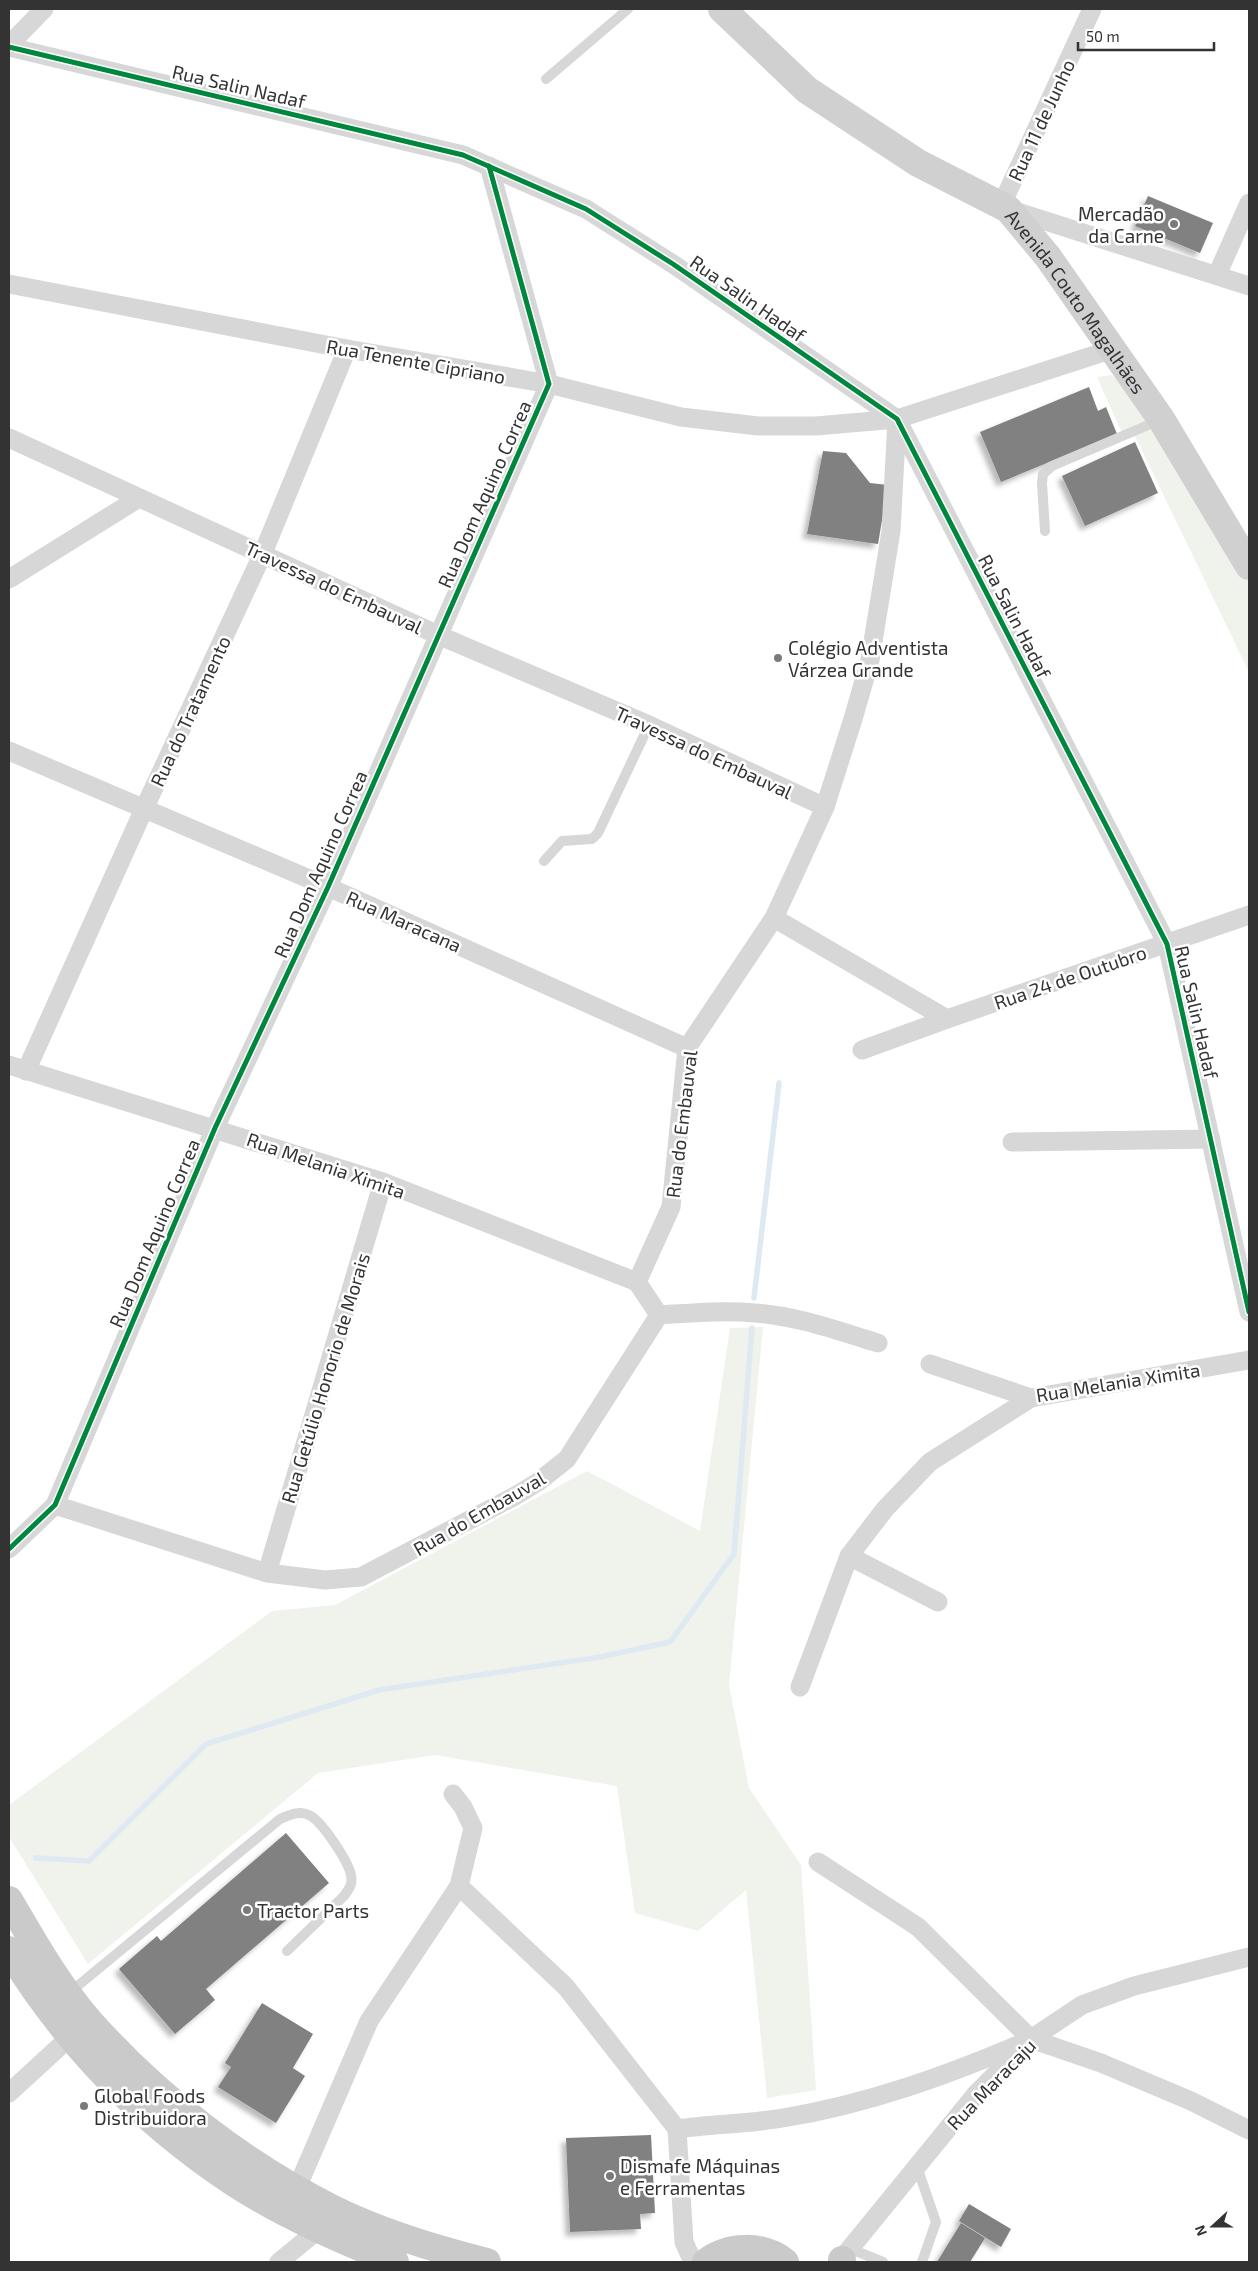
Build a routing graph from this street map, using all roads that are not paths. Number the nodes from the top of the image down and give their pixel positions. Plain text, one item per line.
1 (44, 9) edge
2 (628, 9) edge
3 (722, 9) edge
4 (1092, 9) edge
5 (9, 46) edge
6 (546, 79) dead end
7 (463, 155) joint
8 (488, 166) junction
9 (1249, 203) edge
10 (1005, 206) junction
11 (1216, 274) junction
12 (9, 284) edge
13 (1249, 286) edge
14 (348, 349) junction
15 (1113, 349) junction
16 (549, 384) junction
17 (897, 419) junction
18 (1161, 419) junction
19 (9, 438) edge
20 (139, 498) junction
21 (1045, 531) dead end
22 (263, 554) junction
23 (1249, 566) edge
24 (9, 579) edge
25 (438, 635) junction
26 (649, 725) junction
27 (9, 751) edge
28 (825, 807) junction
29 (144, 809) junction
30 (544, 861) dead end
31 (328, 887) junction
32 (1249, 915) edge
33 (774, 918) junction
34 (1167, 944) junction
35 (947, 1018) junction
36 (687, 1048) junction
37 (862, 1050) dead end
38 (17, 1068) edge
39 (215, 1128) junction
40 (1211, 1139) junction
41 (1012, 1142) dead end
42 (384, 1182) junction
43 (637, 1282) junction
44 (1249, 1312) edge
45 (659, 1315) junction
46 (878, 1343) dead end
47 (1249, 1360) edge
48 (930, 1364) dead end
49 (1031, 1398) junction
50 (55, 1505) junction
51 (9, 1549) edge
52 (849, 1556) junction
53 (267, 1573) junction
54 (938, 1602) dead end
55 (800, 1687) dead end
56 (452, 1794) dead end
57 (818, 1862) dead end
58 (459, 1886) junction
59 (9, 1900) edge
60 (9, 1950) edge
61 (287, 1951) dead end
62 (1249, 1957) edge
63 (69, 1994) junction
64 (70, 2037) junction
65 (1031, 2039) junction
66 (9, 2093) edge
67 (677, 2129) junction
68 (1249, 2130) edge
69 (917, 2167) junction
70 (297, 2188) junction
71 (318, 2230) junction
72 (844, 2258) edge
73 (279, 2262) edge
74 (395, 2262) edge
75 (487, 2262) edge
76 (693, 2262) edge
77 (706, 2262) edge
78 (785, 2262) edge
79 (883, 2262) edge
80 (922, 2262) edge

1 - 5 street
2 - 6 lane
3 - 10 main road, Avenida Couto Magalhães
4 - 10 street, Rua 11 de Junho
5 - 7 street, Rua Salin Nadaf
7 - 8 street, Rua Salin Hadaf
8 - 16 street, Rua Dom Aquino Correa
8 - 17 street, Rua Salin Hadaf
9 - 11 street
10 - 11 street
10 - 15 main road, Avenida Couto Magalhães
11 - 13 street
12 - 14 street, Rua Tenente Cipriano
14 - 16 street, Rua Tenente Cipriano
14 - 22 street, Rua do Tratamento
15 - 17 street, Rua Tenente Cipriano
15 - 18 main road, Avenida Couto Magalhães
16 - 17 street, Rua Tenente Cipriano
16 - 25 street, Rua Dom Aquino Correa
17 - 28 street, Rua do Embauval
17 - 34 street, Rua Salin Hadaf
18 - 21 lane
18 - 23 main road, Avenida Couto Magalhães
19 - 20 street, Travessa do Embauval
20 - 22 street, Travessa do Embauval
20 - 24 street
22 - 25 street, Travessa do Embauval
22 - 29 street, Rua do Tratamento
25 - 26 street, Travessa do Embauval
25 - 31 street, Rua Dom Aquino Correa
26 - 28 street, Travessa do Embauval
26 - 30 lane
27 - 29 street, Rua Maracana
28 - 33 street, Rua do Embauval
29 - 31 street, Rua Maracana
29 - 38 street, Rua do Tratamento
31 - 36 street, Rua Maracana
31 - 39 street, Rua Dom Aquino Correa
32 - 34 street, Rua 24 de Outubro
33 - 35 street
33 - 36 street, Rua do Embauval
34 - 35 street, Rua 24 de Outubro
34 - 40 street, Rua Salin Hadaf
35 - 37 street, Rua 24 de Outubro
36 - 43 street, Rua do Embauval
38 - 39 street, Rua Melania Ximita
39 - 42 street, Rua Melania Ximita
39 - 50 street, Rua Dom Aquino Correa
40 - 41 street
40 - 44 street, Rua Salin Hadaf
42 - 43 street, Rua Melania Ximita
42 - 53 street, Rua Getúlio Honorio de Morais
43 - 45 street
45 - 46 street
45 - 53 street, Rua do Embauval
47 - 49 street, Rua Melania Ximita
48 - 49 street, Rua Melania Ximita
49 - 52 street
50 - 51 street, Rua Dom Aquino Correa
50 - 53 street, Rua do Embauval
52 - 54 street
52 - 55 street
56 - 58 street
57 - 65 street
58 - 67 street
58 - 70 street
59 - 63 main road
60 - 64 main road
61 - 63 lane
62 - 65 street, Rua Maracaju
63 - 70 main road
64 - 66 street
64 - 71 main road
65 - 67 street
65 - 68 street
65 - 69 street, Rua Maracaju
67 - 76 street
69 - 72 street, Rua Maracaju
69 - 80 lane
70 - 75 main road
71 - 73 street
71 - 74 main road
72 - 79 lane
77 - 78 main road

